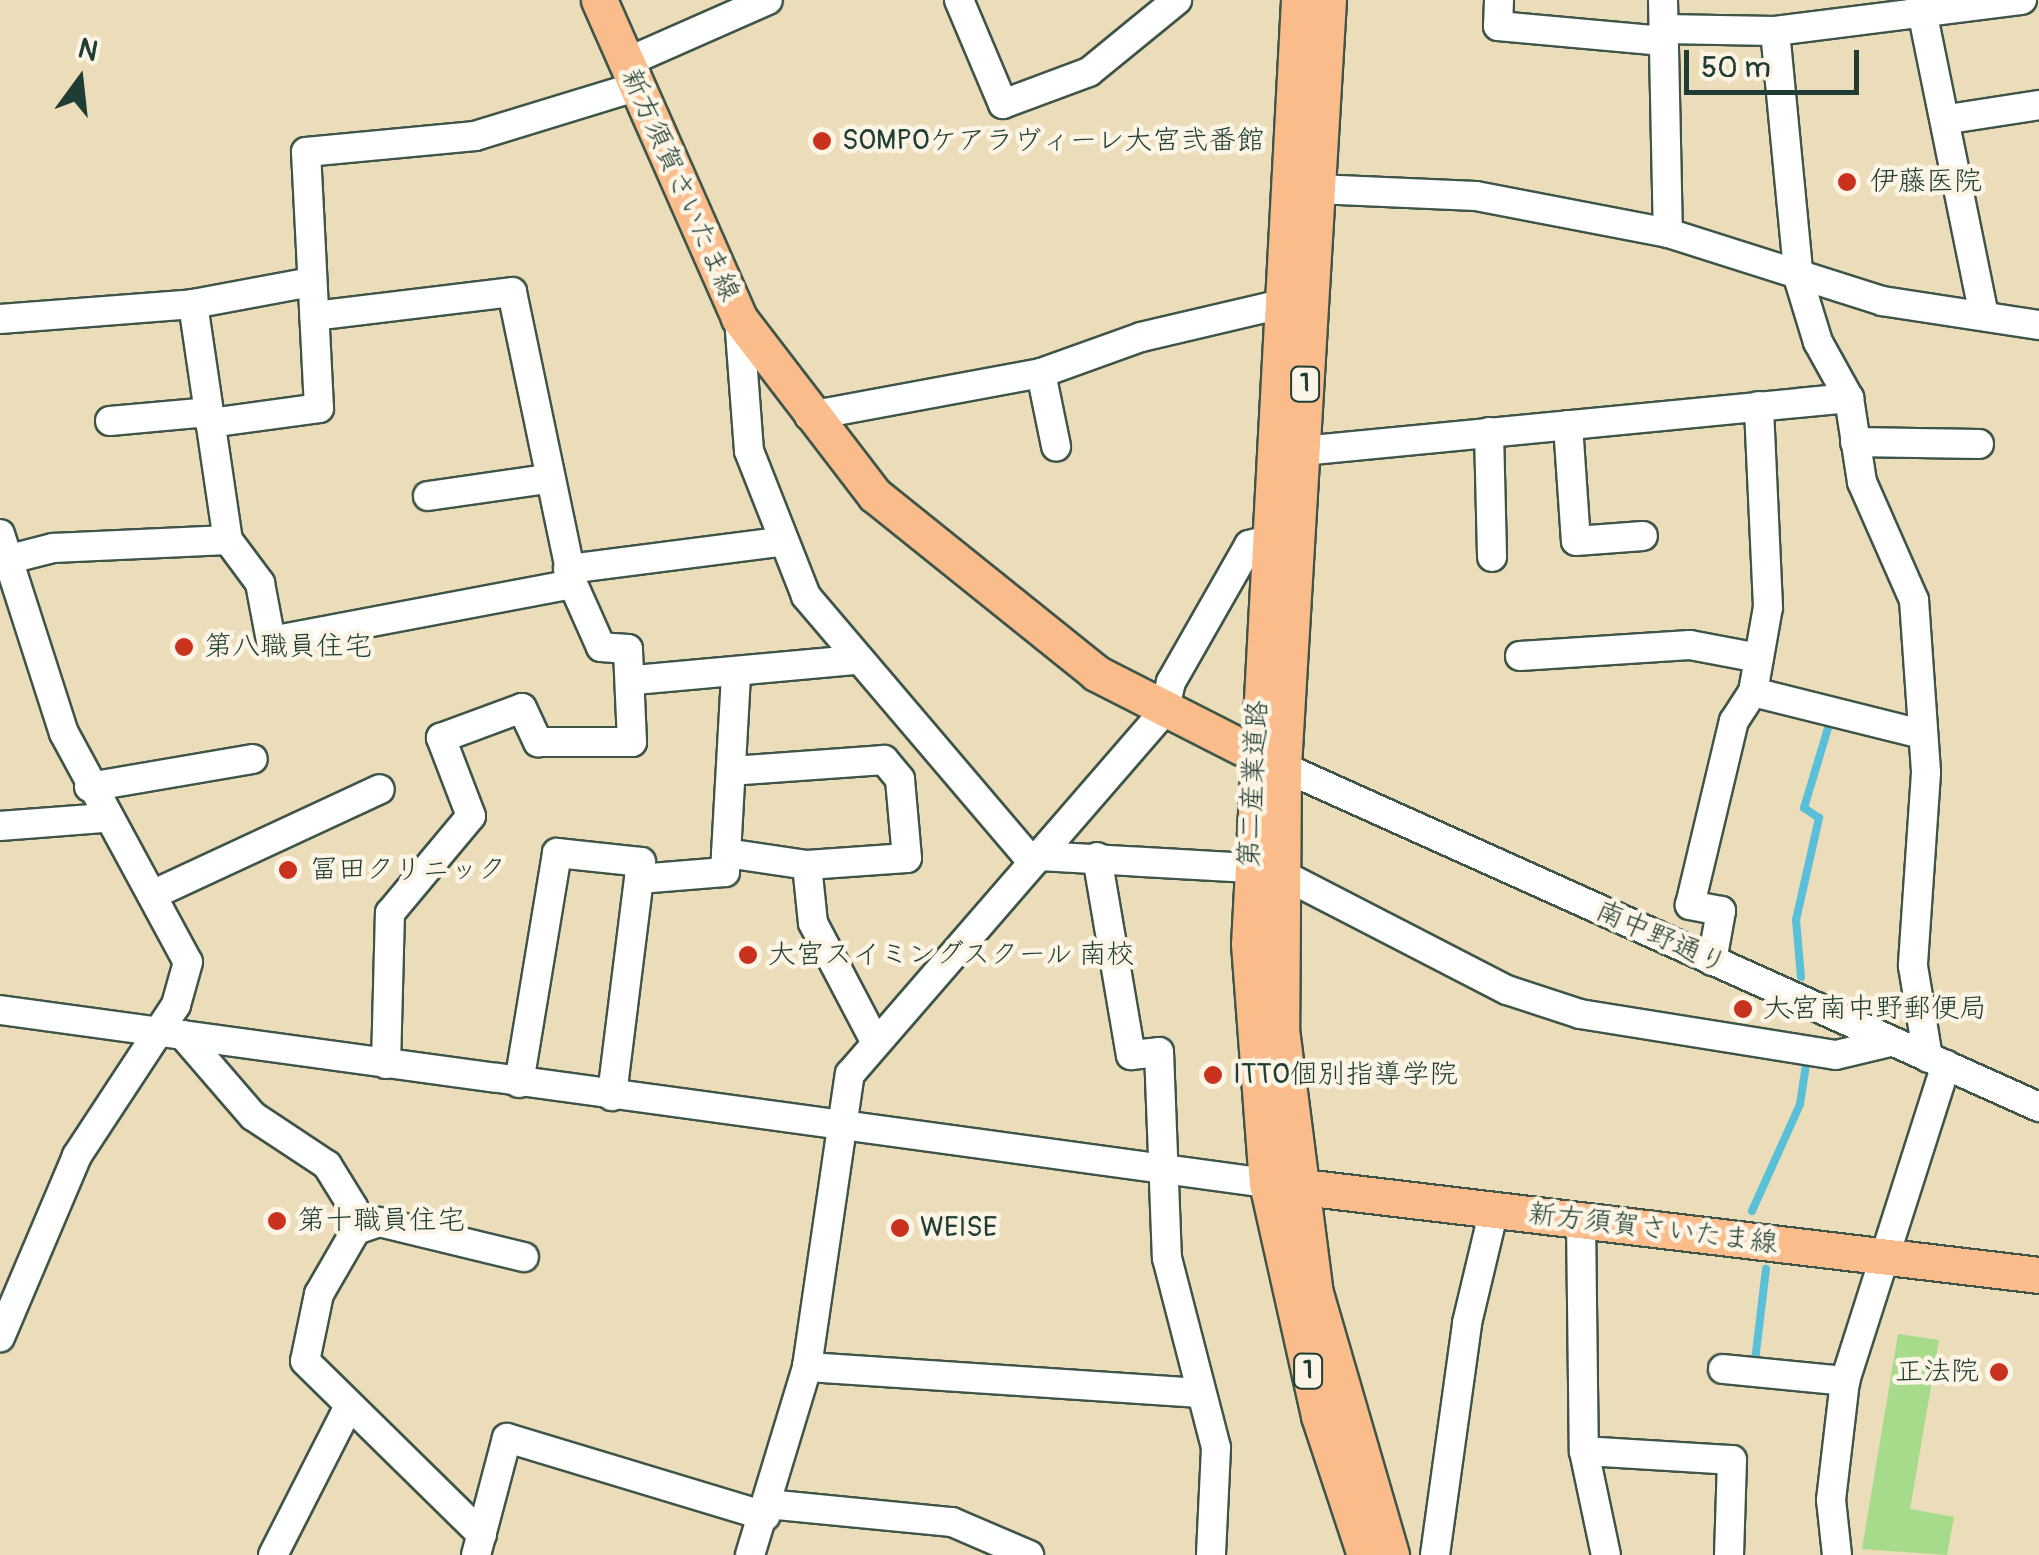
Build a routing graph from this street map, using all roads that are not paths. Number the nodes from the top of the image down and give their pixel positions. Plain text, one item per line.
1 (598, 0) edge
2 (768, 0) edge
3 (959, 0) edge
4 (1177, 0) edge
5 (1299, 0) edge
6 (1328, 0) edge
7 (1499, 0) edge
8 (1663, 0) edge
9 (2022, 0) edge
10 (1921, 8) edge
11 (1775, 31) junction
12 (1663, 35) junction
13 (630, 75) junction
14 (2039, 105) edge
15 (1949, 120) junction
16 (1316, 190) junction
17 (1668, 233) junction
18 (1800, 280) junction
19 (311, 282) junction
20 (194, 304) junction
21 (1282, 304) junction
22 (314, 316) junction
23 (1984, 316) junction
24 (739, 318) junction
25 (0, 319) edge
26 (2039, 325) edge
27 (1041, 373) junction
28 (1849, 398) junction
29 (1759, 406) junction
30 (809, 416) junction
31 (209, 418) junction
32 (110, 420) dead end
33 (1568, 425) junction
34 (1490, 432) junction
35 (1856, 442) junction
36 (1979, 444) dead end
37 (1056, 446) dead end
38 (1302, 451) junction
39 (546, 479) junction
40 (428, 496) dead end
41 (1642, 536) dead end
42 (228, 540) junction
43 (1268, 540) junction
44 (780, 542) junction
45 (3, 547) edge
46 (1492, 558) dead end
47 (571, 576) junction
48 (1520, 656) dead end
49 (1759, 658) junction
50 (854, 660) junction
51 (736, 678) junction
52 (635, 680) junction
53 (1754, 692) junction
54 (1164, 712) junction
55 (1922, 734) junction
56 (253, 759) dead end
57 (1269, 761) junction
58 (732, 771) junction
59 (89, 787) junction
60 (380, 789) dead end
61 (105, 818) junction
62 (0, 826) edge
63 (726, 853) junction
64 (1097, 857) junction
65 (1037, 860) junction
66 (808, 865) junction
67 (1265, 870) junction
68 (639, 879) junction
69 (152, 895) junction
70 (1712, 961) junction
71 (0, 1010) edge
72 (171, 1034) junction
73 (874, 1039) junction
74 (1890, 1042) junction
75 (1937, 1062) junction
76 (386, 1064) junction
77 (519, 1082) junction
78 (612, 1096) junction
79 (2039, 1107) edge
80 (842, 1125) junction
81 (1162, 1169) junction
82 (1282, 1185) junction
83 (1494, 1210) junction
84 (1581, 1220) junction
85 (356, 1230) junction
86 (524, 1257) dead end
87 (1891, 1257) junction
88 (2039, 1275) edge
89 (2, 1332) edge
90 (806, 1367) junction
91 (1723, 1369) dead end
92 (1845, 1381) junction
93 (1197, 1392) junction
94 (348, 1408) junction
95 (1584, 1451) junction
96 (766, 1510) junction
97 (479, 1545) edge
98 (272, 1555) edge
99 (750, 1555) edge
100 (1028, 1555) edge
101 (1212, 1555) edge
102 (1365, 1555) edge
103 (1392, 1555) edge
104 (1436, 1555) edge
105 (1606, 1555) edge
106 (1729, 1555) edge
107 (1837, 1555) edge

1 - 13 main road, 新方須賀さいたま線
2 - 13 street
3 - 4 street
5 - 21 main road, 第二産業道路 / 1
6 - 16 main road, 第二産業道路 / 1
7 - 12 street
8 - 12 street
9 - 10 street
10 - 11 street
10 - 15 street
11 - 12 street
11 - 18 street
12 - 17 street
13 - 19 street
13 - 24 main road, 新方須賀さいたま線
14 - 15 street
15 - 23 street
16 - 17 street
16 - 38 main road, 第二産業道路 / 1
17 - 18 street
18 - 23 street
18 - 28 street
19 - 20 street
19 - 22 street
20 - 25 street
20 - 31 street
21 - 27 street
21 - 43 main road, 第二産業道路 / 1
22 - 31 street
22 - 39 street
23 - 26 street
24 - 30 main road, 新方須賀さいたま線
24 - 44 street
27 - 30 street
27 - 37 street
28 - 29 street
28 - 35 street
29 - 33 street
29 - 49 street
30 - 54 main road, 新方須賀さいたま線
31 - 32 street
31 - 42 street
33 - 34 street
33 - 41 street
34 - 38 street
34 - 46 street
35 - 36 street
35 - 55 street
38 - 57 main road, 第二産業道路 / 1
39 - 40 street
39 - 47 street
42 - 45 street
42 - 47 street
43 - 54 street
43 - 57 main road, 第二産業道路 / 1
44 - 47 street
44 - 50 street
45 - 59 street
47 - 52 street
48 - 49 street
49 - 53 street
50 - 51 street
50 - 65 street
51 - 52 street
51 - 58 street
52 - 76 street
53 - 55 street
53 - 70 street
54 - 57 main road, 新方須賀さいたま線
54 - 65 street
55 - 75 street
56 - 59 street
57 - 67 main road, 第二産業道路 / 1
57 - 70 street, 南中野通り
58 - 63 street
58 - 66 street
59 - 61 street
60 - 69 street
61 - 62 street
61 - 69 street
63 - 66 street
63 - 68 street
64 - 65 street
64 - 67 street
64 - 81 street
65 - 73 street
66 - 73 street
67 - 74 street
67 - 82 main road, 第二産業道路 / 1
68 - 77 street
68 - 78 street
69 - 72 street
70 - 74 street, 南中野通り
71 - 72 street
72 - 76 street
72 - 85 street
72 - 89 street
73 - 80 street
74 - 75 street, 南中野通り
75 - 79 street, 南中野通り
75 - 87 street
76 - 77 street
77 - 78 street
78 - 80 street
80 - 81 street
80 - 90 street
81 - 82 street
81 - 93 street
82 - 83 main road, 新方須賀さいたま線
82 - 102 main road, 第二産業道路 / 1
82 - 103 main road, 第二産業道路 / 1
83 - 84 main road, 新方須賀さいたま線
83 - 104 street
84 - 87 main road, 新方須賀さいたま線
84 - 95 street
85 - 86 street
85 - 94 street
87 - 88 main road, 新方須賀さいたま線
87 - 92 street
90 - 93 street
90 - 96 street
91 - 92 street
92 - 107 street
93 - 101 street
94 - 97 street
94 - 98 street
95 - 105 street
95 - 106 street
96 - 97 street
96 - 99 street
96 - 100 street

